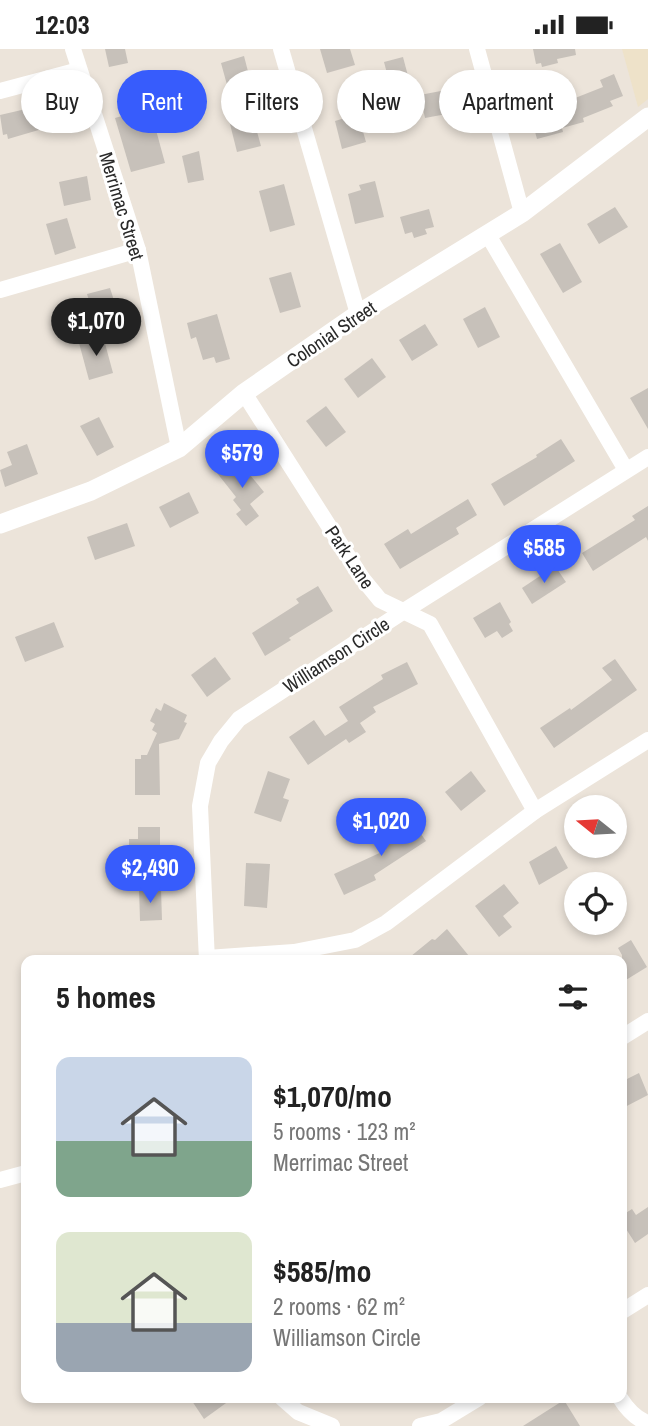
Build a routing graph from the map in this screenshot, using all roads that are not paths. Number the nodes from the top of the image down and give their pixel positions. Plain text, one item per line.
1 (73, 49) edge
2 (281, 49) edge
3 (477, 49) edge
4 (79, 70) edge
5 (21, 85) edge
6 (0, 91) edge
7 (648, 117) edge
8 (100, 133) edge
9 (522, 213) junction
10 (488, 235) junction
11 (138, 250) junction
12 (0, 289) edge
13 (358, 314) junction
14 (243, 393) junction
15 (178, 448) junction
16 (648, 457) edge
17 (626, 470) junction
18 (0, 524) edge
19 (404, 611) junction
20 (648, 740) edge
21 (535, 811) junction
22 (207, 955) edge
23 (257, 955) edge
24 (648, 1021) edge
25 (627, 1034) edge
26 (21, 1174) edge
27 (0, 1180) edge
28 (648, 1295) edge
29 (627, 1308) edge
30 (288, 1403) edge
31 (471, 1403) edge
32 (624, 1403) edge
33 (648, 1423) edge
34 (332, 1426) edge
35 (420, 1426) edge

1 - 4 street, Merrimac Street
2 - 13 street
3 - 9 street
5 - 6 street
7 - 9 street, Colonial Street
8 - 11 street, Merrimac Street
9 - 10 street, Colonial Street
10 - 13 street, Colonial Street
10 - 17 street
11 - 12 street
11 - 15 street, Merrimac Street
13 - 14 street, Colonial Street
14 - 15 street, Colonial Street
14 - 19 street, Park Lane
15 - 18 street, Colonial Street
16 - 17 street, Williamson Circle
17 - 19 street, Williamson Circle
19 - 21 street, Park Lane
19 - 22 street, Williamson Circle
20 - 21 street
21 - 23 street
24 - 25 street
26 - 27 street
28 - 29 street
30 - 34 street
31 - 35 street
32 - 33 street

